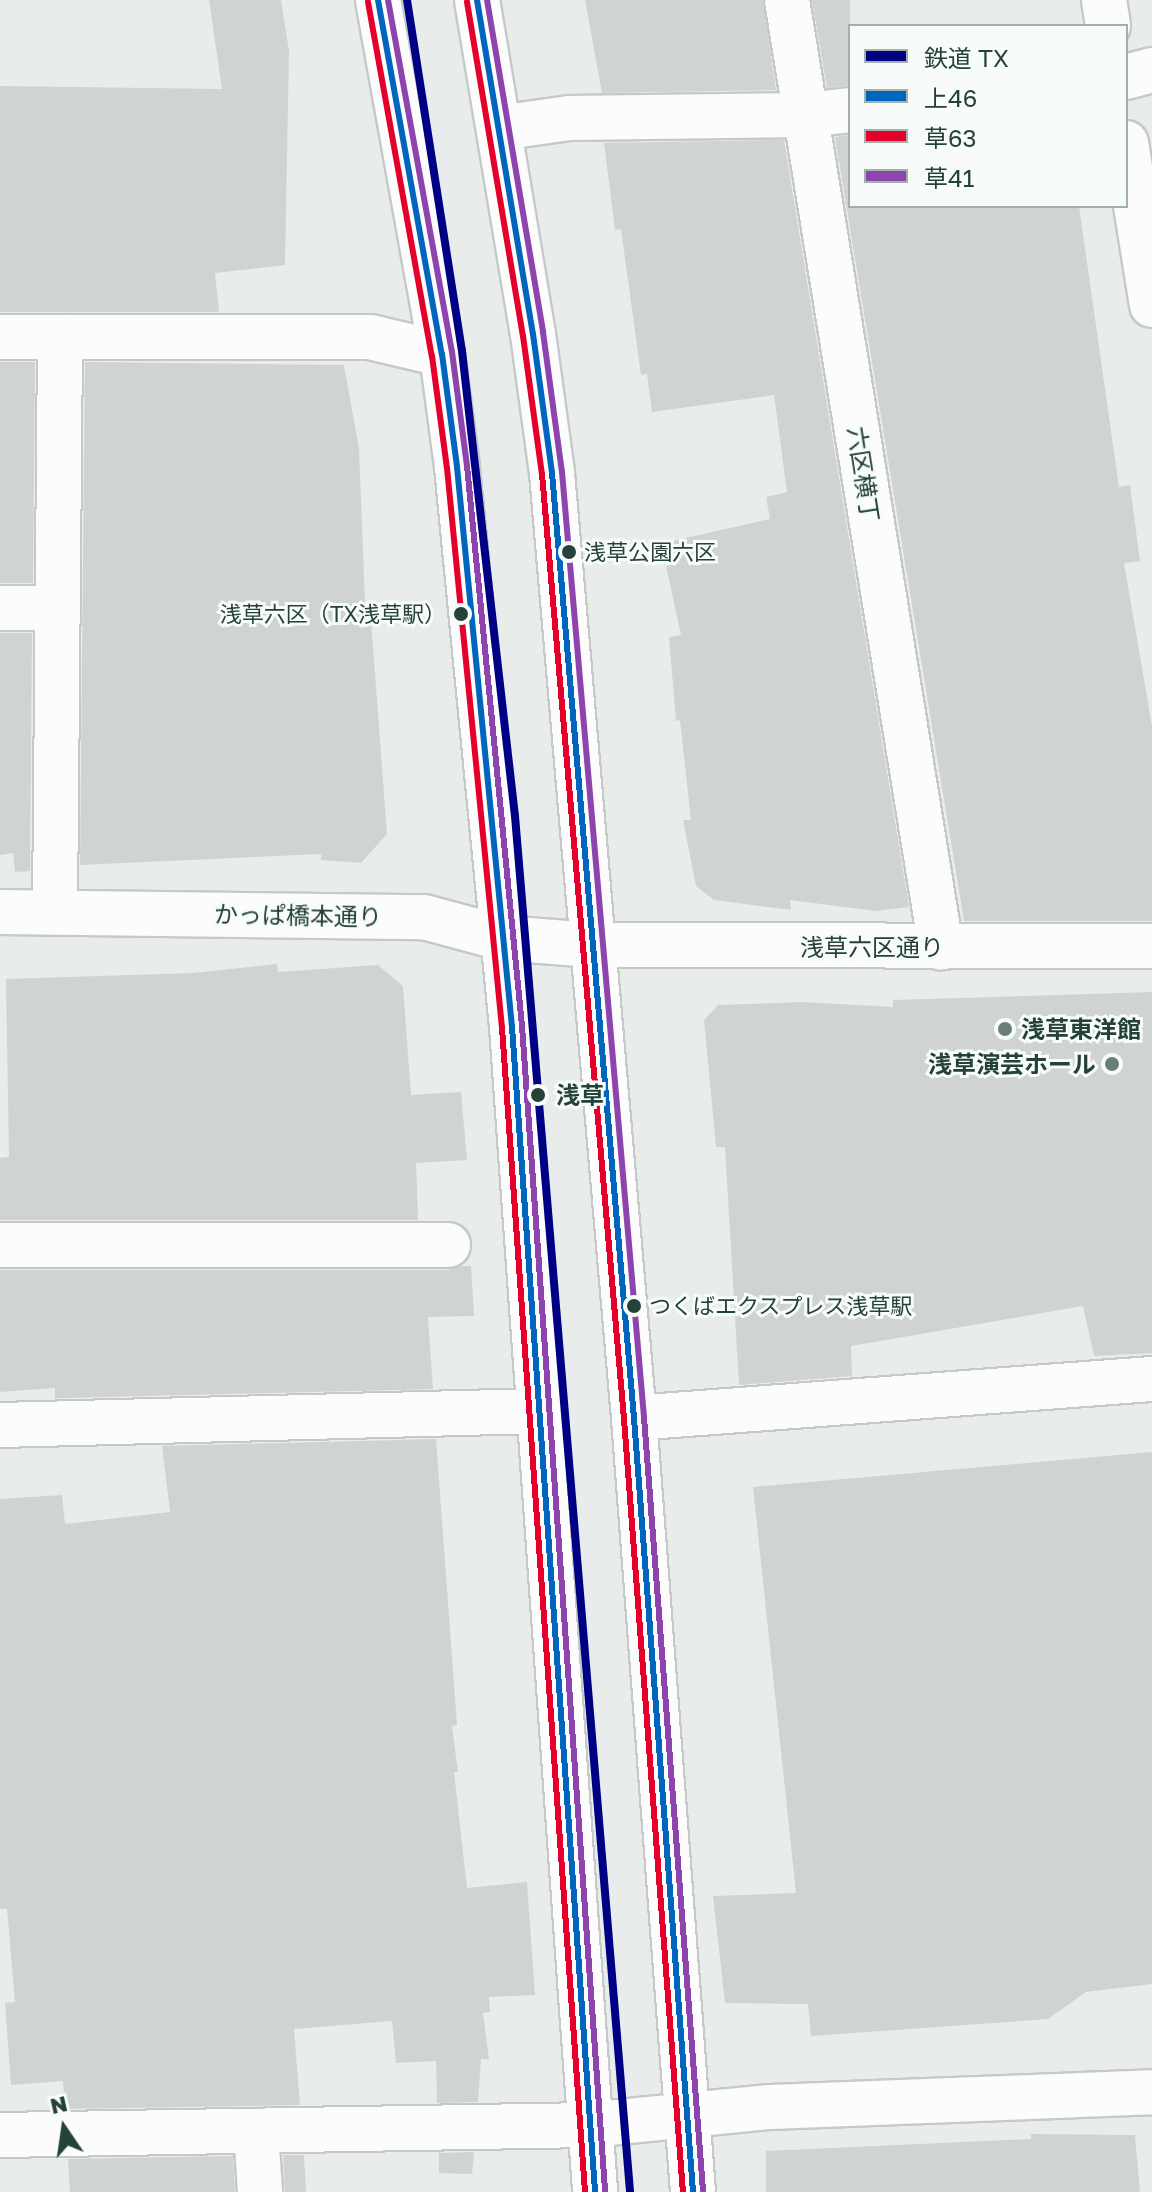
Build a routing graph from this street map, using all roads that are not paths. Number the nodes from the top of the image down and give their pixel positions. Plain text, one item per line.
1 (378, 0) edge
2 (477, 0) edge
3 (787, 0) edge
4 (1104, 0) edge
5 (1108, 24) edge
6 (1152, 70) edge
7 (1128, 76) edge
8 (848, 110) edge
9 (806, 115) junction
10 (499, 128) junction
11 (1128, 155) edge
12 (1152, 305) edge
13 (0, 337) edge
14 (60, 338) junction
15 (442, 354) junction
16 (0, 608) edge
17 (56, 608) junction
18 (0, 912) edge
19 (55, 912) junction
20 (502, 938) junction
21 (593, 945) junction
22 (1152, 946) edge
23 (941, 948) junction
24 (0, 1245) edge
25 (448, 1245) dead end
26 (1152, 1379) edge
27 (540, 1411) junction
28 (634, 1418) junction
29 (0, 1425) edge
30 (1152, 2092) edge
31 (687, 2114) junction
32 (589, 2125) junction
33 (256, 2131) junction
34 (0, 2135) edge
35 (260, 2192) edge
36 (595, 2192) edge
37 (693, 2192) edge

1 - 15 street
2 - 10 street
3 - 9 street, 六区横丁
4 - 5 street
6 - 7 street
8 - 9 street
9 - 10 street
9 - 23 street, 六区横丁
10 - 21 street
11 - 12 street
13 - 14 street
14 - 15 street
14 - 17 street
15 - 20 street
16 - 17 street
17 - 19 street
18 - 19 street, かっぱ橋本通り
19 - 20 street, かっぱ橋本通り
20 - 21 street, かっぱ橋本通り
20 - 27 street
21 - 23 street, 浅草六区通り
21 - 28 street
22 - 23 street, 浅草六区通り
24 - 25 street
26 - 28 street
27 - 29 street
27 - 32 street
28 - 31 street
30 - 31 street
31 - 32 street
31 - 37 street
32 - 33 street
32 - 36 street
33 - 34 street
33 - 35 street

